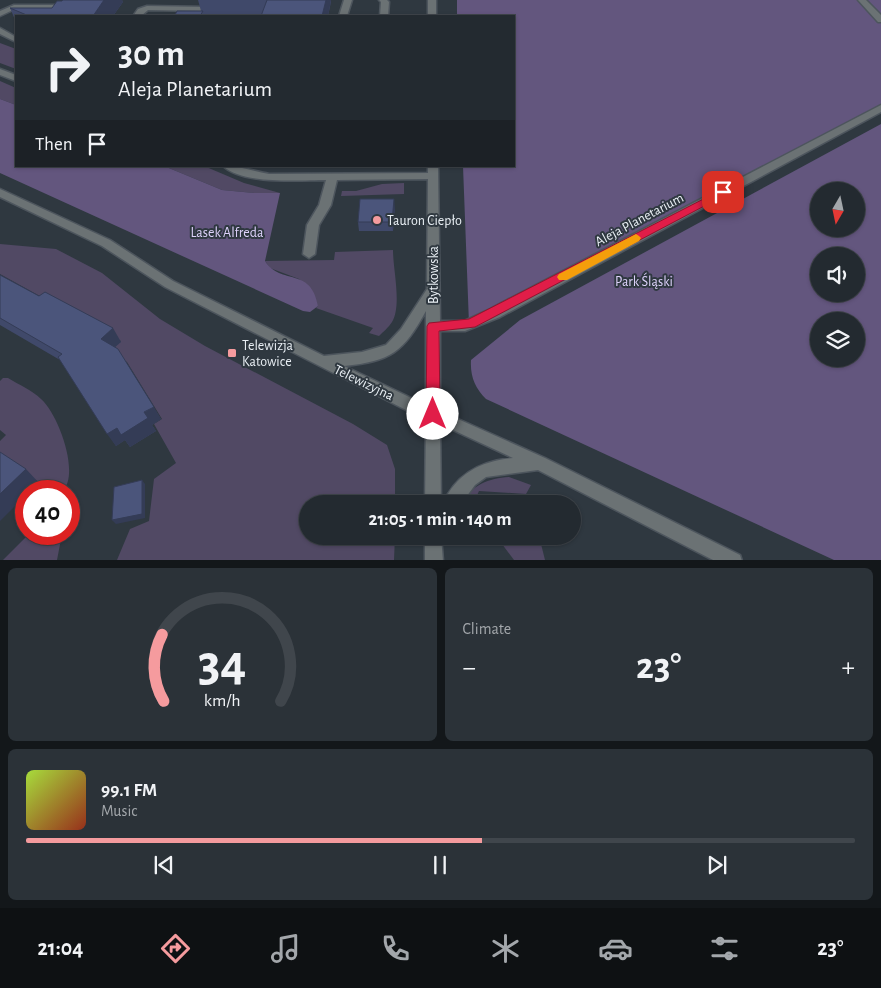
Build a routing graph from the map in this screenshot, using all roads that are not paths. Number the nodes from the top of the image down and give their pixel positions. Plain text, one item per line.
1 (348, 0) edge
2 (383, 0) edge
3 (432, 0) edge
4 (862, 0) edge
5 (44, 7) junction
6 (79, 7) edge
7 (206, 9) dead end
8 (0, 14) edge
9 (36, 15) edge
10 (138, 15) edge
11 (343, 15) edge
12 (384, 15) edge
13 (432, 15) edge
14 (881, 20) edge
15 (0, 30) edge
16 (14, 37) edge
17 (0, 72) edge
18 (15, 78) edge
19 (881, 108) edge
20 (231, 167) edge
21 (434, 171) edge
22 (333, 176) junction
23 (0, 193) edge
24 (309, 254) dead end
25 (433, 289) junction
26 (433, 326) junction
27 (324, 362) junction
28 (433, 414) junction
29 (540, 463) junction
30 (433, 495) edge
31 (459, 495) edge
32 (433, 545) edge
33 (434, 560) edge
34 (734, 560) edge

1 - 11 street
2 - 12 street
3 - 13 street
4 - 14 street
5 - 6 street
5 - 8 street
5 - 9 street
7 - 10 street
15 - 16 street
17 - 18 street
19 - 26 street, Aleja Planetarium
20 - 22 street
21 - 22 street
21 - 25 street, Bytkowska
22 - 24 street
23 - 27 street, Telewizyjna
25 - 26 street, Bytkowska
25 - 27 street
26 - 28 street, Bytkowska
27 - 28 street, Telewizyjna
28 - 29 street, Telewizyjna
28 - 30 street, Bytkowska
29 - 31 street
29 - 34 street, Telewizyjna
32 - 33 street

